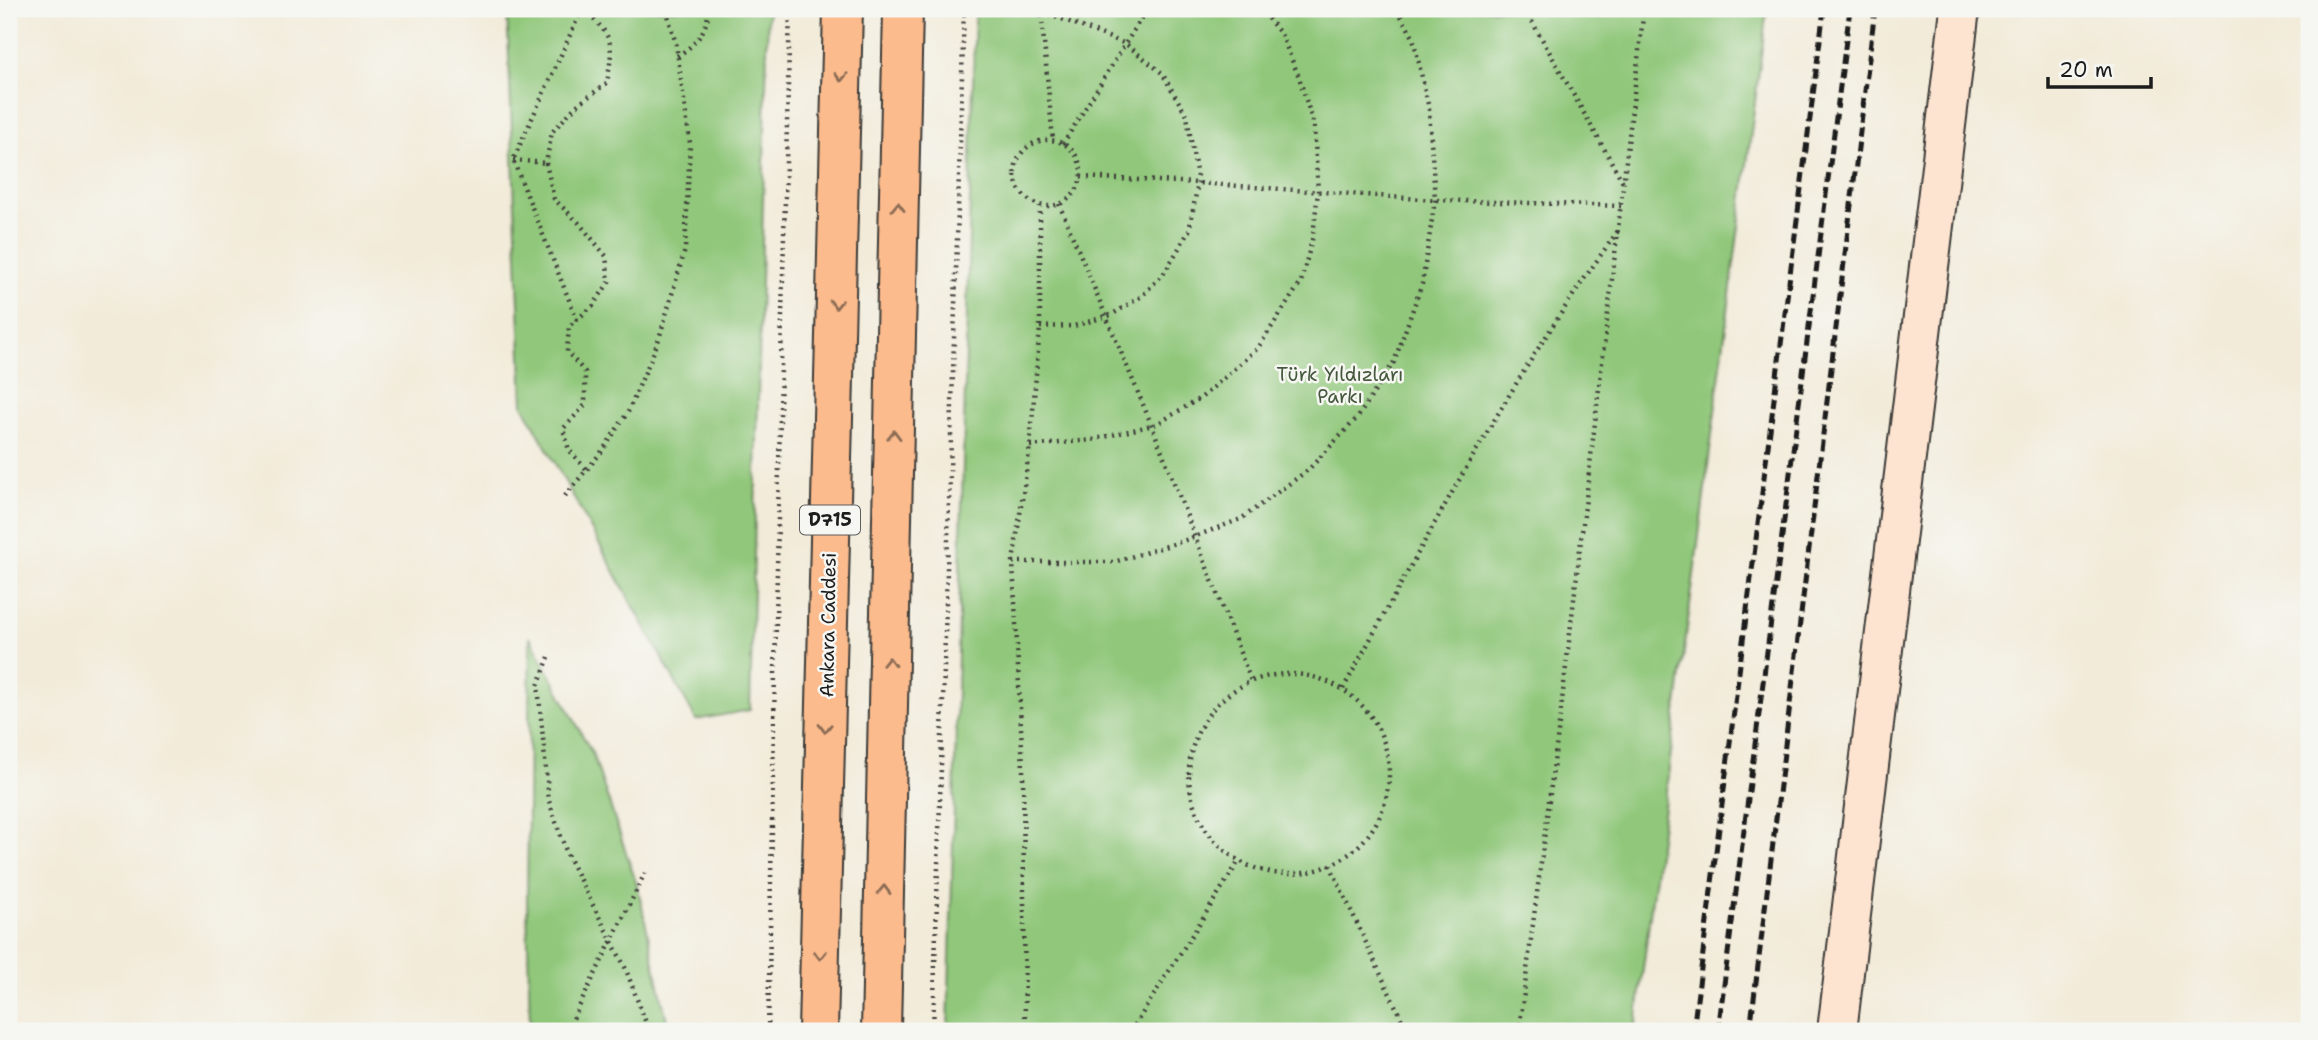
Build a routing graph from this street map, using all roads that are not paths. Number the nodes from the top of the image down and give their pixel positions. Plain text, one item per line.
1 (843, 9) edge
2 (903, 9) edge
3 (1960, 9) edge
4 (818, 1031) edge
5 (881, 1031) edge
6 (1838, 1031) edge

1 -> 4 highway, Ankara Caddesi / D715
5 -> 2 highway
3 - 6 street

